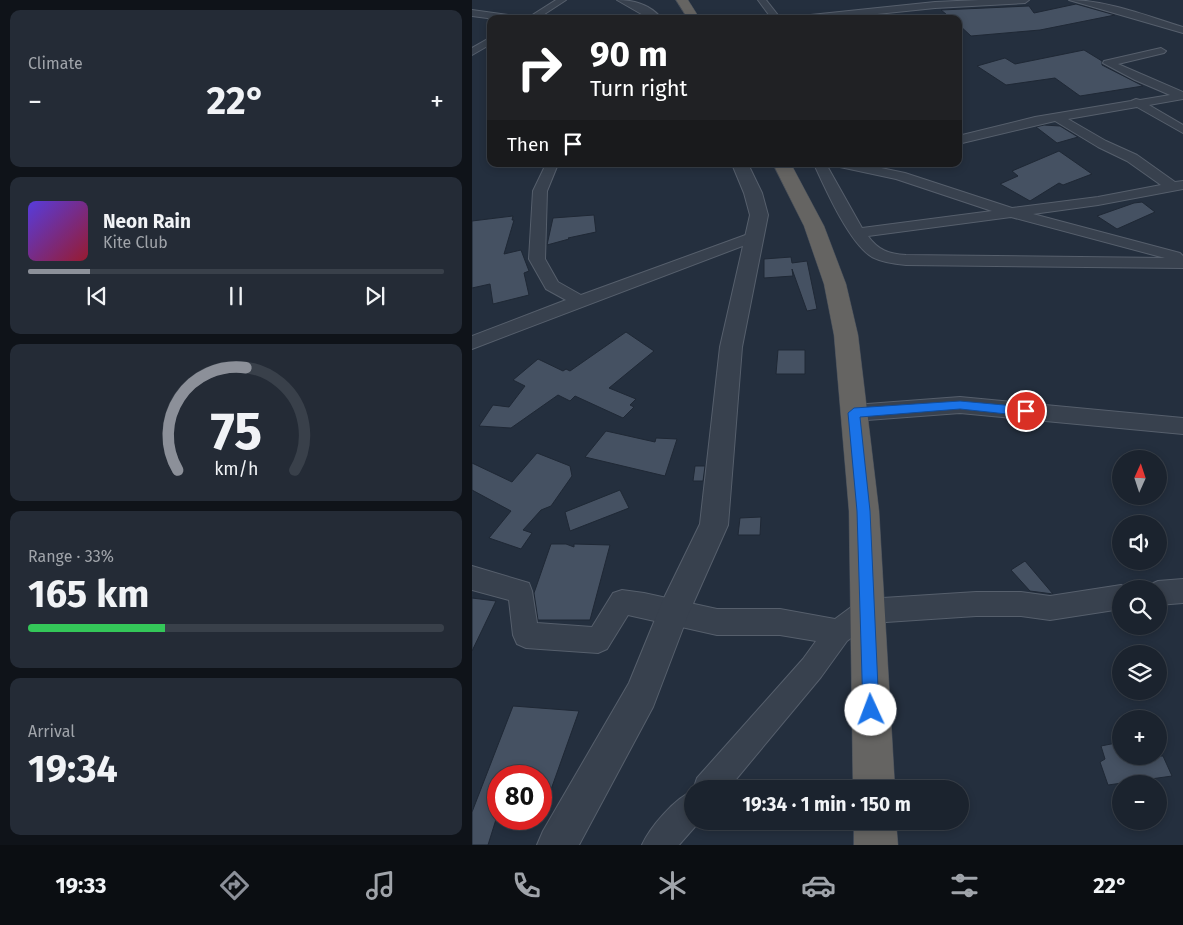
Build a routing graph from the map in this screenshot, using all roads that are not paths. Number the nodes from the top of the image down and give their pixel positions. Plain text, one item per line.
1 (562, 0) edge
2 (622, 0) edge
3 (682, 0) edge
4 (762, 0) edge
5 (1025, 0) edge
6 (1073, 0) edge
7 (832, 8) dead end
8 (472, 13) edge
9 (487, 15) edge
10 (537, 15) edge
11 (652, 15) edge
12 (691, 15) edge
13 (774, 15) edge
14 (838, 15) joint
15 (1182, 30) edge
16 (487, 42) edge
17 (487, 49) edge
18 (473, 50) edge
19 (1161, 51) dead end
20 (1182, 96) edge
21 (1136, 102) junction
22 (1058, 117) junction
23 (1182, 130) edge
24 (962, 139) edge
25 (551, 167) edge
26 (741, 167) edge
27 (784, 167) edge
28 (856, 167) edge
29 (870, 167) edge
30 (823, 170) edge
31 (1178, 186) edge
32 (1012, 213) junction
33 (859, 233) junction
34 (756, 236) junction
35 (1182, 258) edge
36 (1182, 263) edge
37 (580, 302) junction
38 (472, 343) edge
39 (854, 413) junction
40 (1182, 426) edge
41 (472, 578) edge
42 (1182, 591) edge
43 (1167, 592) edge
44 (1112, 598) edge
45 (867, 611) junction
46 (674, 612) junction
47 (838, 632) junction
48 (716, 780) edge
49 (874, 780) edge
50 (684, 816) edge
51 (875, 830) edge
52 (557, 845) edge
53 (658, 845) edge
54 (876, 845) edge

1 - 10 street
2 - 11 street
3 - 12 highway
4 - 13 street
5 - 14 street
6 - 15 street
7 - 14 street
8 - 9 street
16 - 18 street
17 - 18 street
19 - 20 street
20 - 21 street
21 - 22 street
21 - 23 street
22 - 24 street
22 - 31 street
25 - 37 street
26 - 34 street
27 - 39 highway
28 - 30 street
29 - 32 street
30 - 33 street
31 - 32 street
32 - 33 street
32 - 35 street
33 - 36 street
34 - 37 street
34 - 46 street
37 - 38 street
39 - 40 street
39 - 45 highway
41 - 46 street
42 - 43 street
44 - 45 street
45 - 47 street
45 - 49 highway
46 - 47 street
46 - 52 street
47 - 48 street
50 - 53 street
51 - 54 highway

